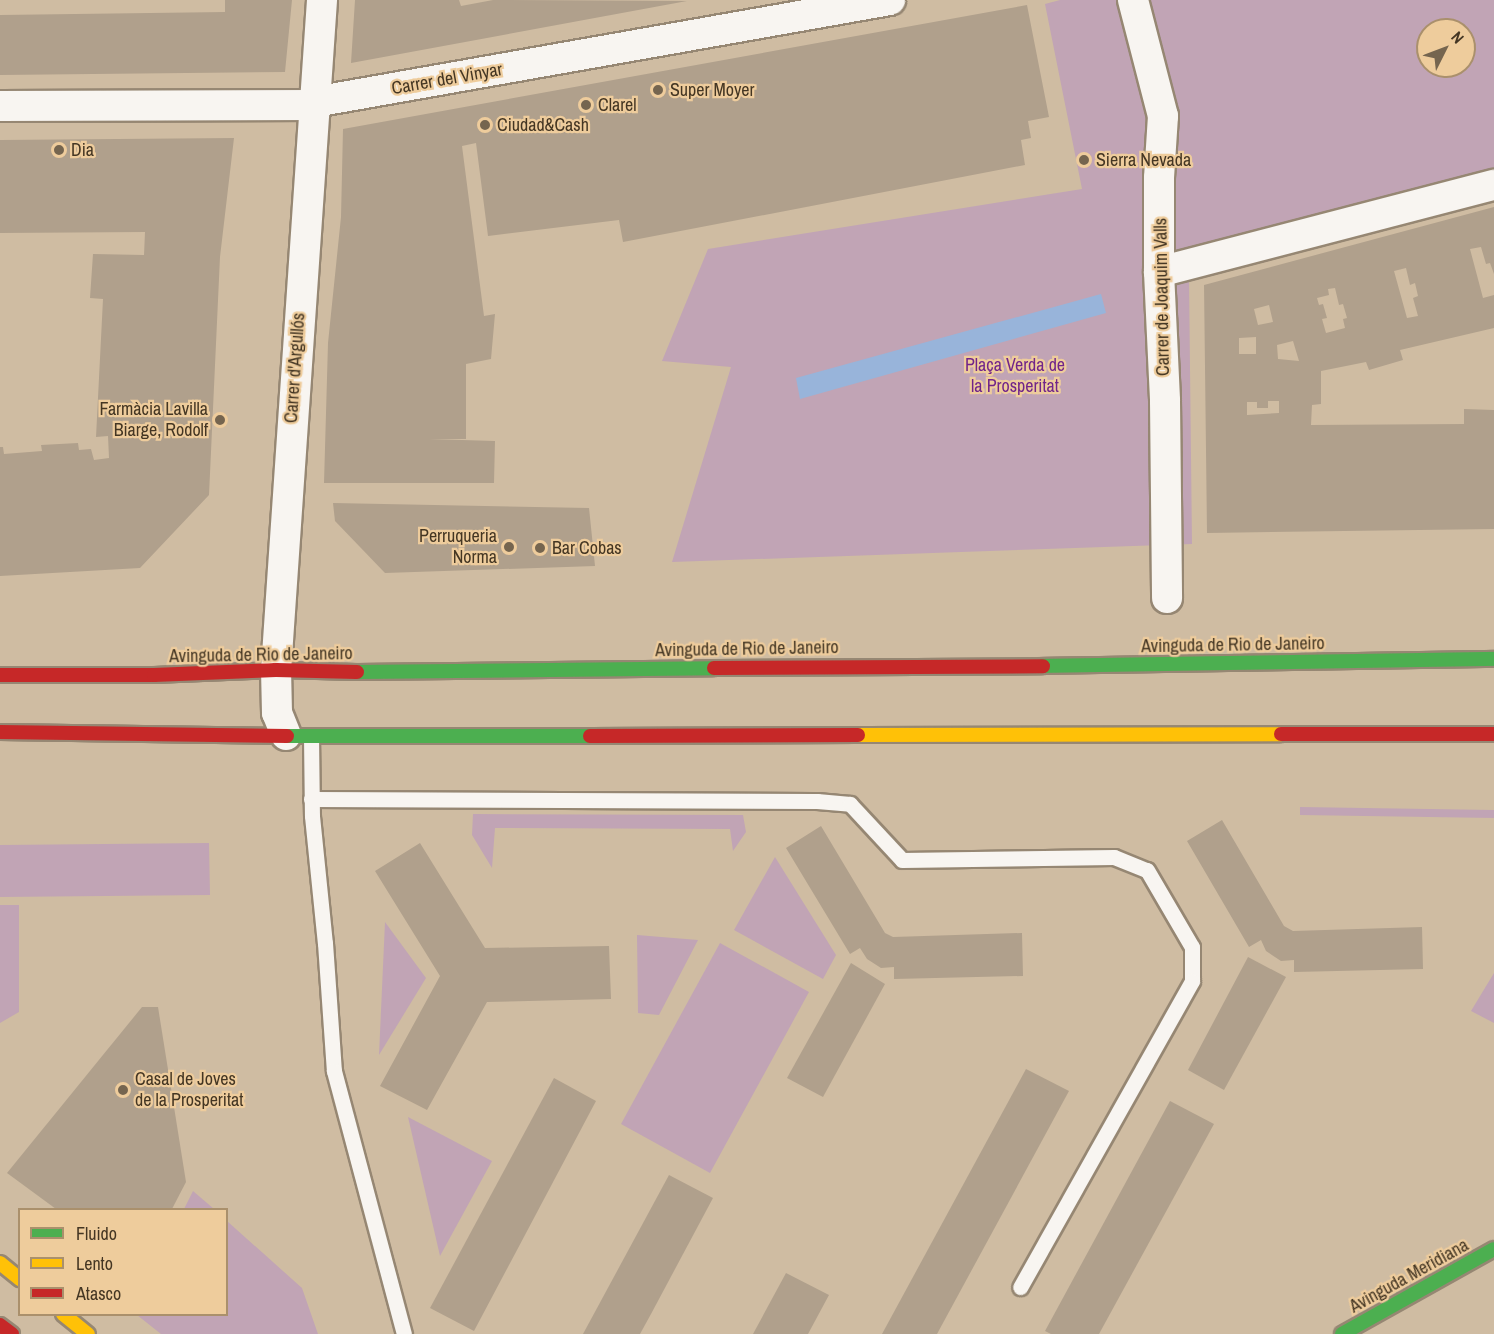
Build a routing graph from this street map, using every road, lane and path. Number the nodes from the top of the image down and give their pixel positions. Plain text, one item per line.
1 (322, 0) edge
2 (890, 0) edge
3 (1134, 0) edge
4 (313, 105) junction
5 (0, 106) edge
6 (1494, 185) edge
7 (1159, 272) junction
8 (1167, 598) dead end
9 (1494, 659) edge
10 (276, 670) junction
11 (0, 675) edge
12 (0, 732) edge
13 (1494, 734) edge
14 (299, 736) junction
15 (311, 799) junction
16 (1494, 1249) edge
17 (0, 1263) edge
18 (18, 1277) edge
19 (1020, 1287) dead end
20 (66, 1316) edge
21 (0, 1325) edge
22 (12, 1334) edge
23 (88, 1334) edge
24 (404, 1334) edge
25 (1342, 1334) edge

1 - 4 street, Carrer d'Argullós
2 - 4 street, Carrer del Vinyar
3 - 7 street, Carrer de Joaquim Valls
4 - 5 street, Carrer del Vinyar
4 - 10 street, Carrer d'Argullós
6 - 7 street
7 - 8 street, Carrer de Joaquim Valls
9 - 10 main road, Avinguda de Rio de Janeiro
10 - 11 main road, Avinguda de Rio de Janeiro
10 - 14 street, Carrer d'Argullós
12 - 14 main road
13 - 14 main road
14 - 15 lane
15 - 19 lane
15 - 24 lane
16 - 25 main road, Avinguda Meridiana
17 - 18 main road
20 - 23 main road
21 - 22 main road

